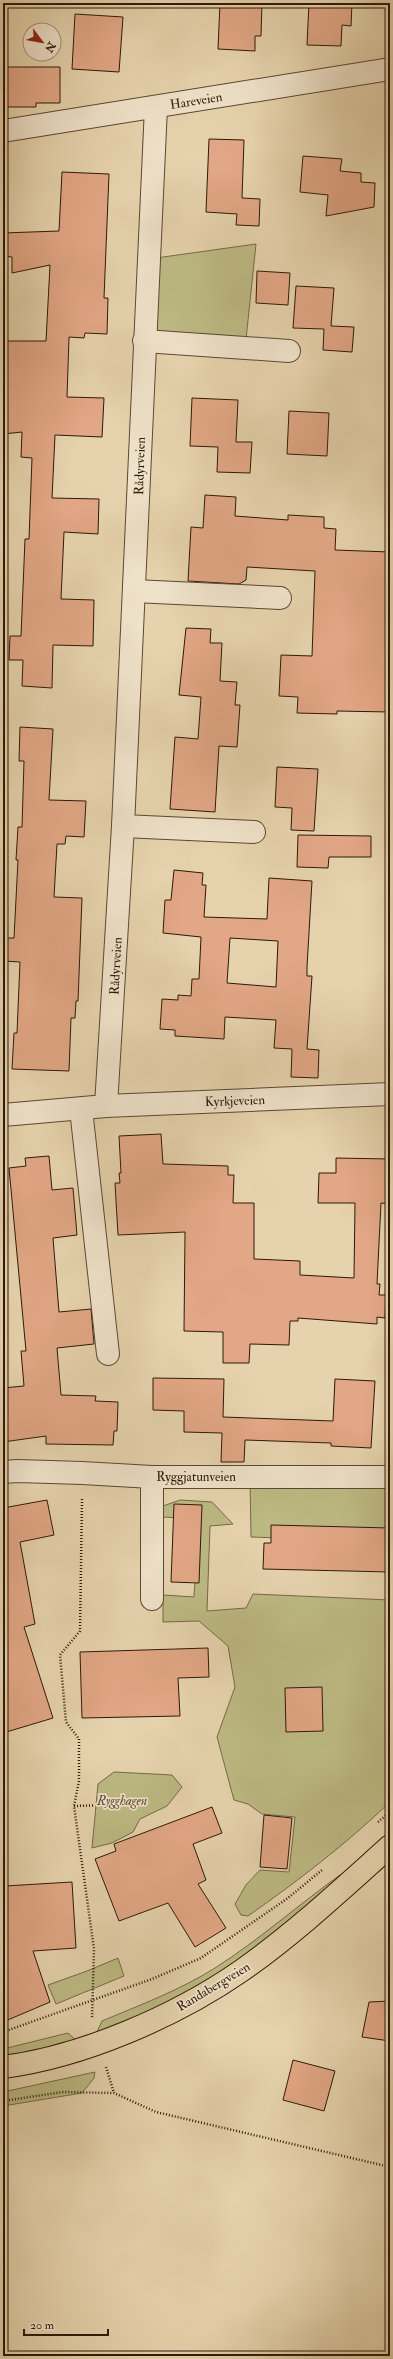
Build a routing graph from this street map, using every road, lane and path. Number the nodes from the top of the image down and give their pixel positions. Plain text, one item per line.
1 (390, 69) edge
2 (156, 107) junction
3 (3, 131) edge
4 (144, 341) junction
5 (289, 351) dead end
6 (134, 591) junction
7 (280, 598) dead end
8 (123, 826) junction
9 (254, 832) dead end
10 (390, 1094) edge
11 (106, 1106) junction
12 (81, 1109) junction
13 (3, 1115) edge
14 (108, 1354) dead end
15 (3, 1472) edge
16 (82, 1472) junction
17 (152, 1477) junction
18 (390, 1477) edge
19 (152, 1599) dead end
20 (107, 1805) dead end
21 (74, 1806) junction
22 (390, 1846) edge
23 (325, 1868) dead end
24 (92, 2001) junction
25 (92, 2022) dead end
26 (3, 2032) edge
27 (104, 2059) dead end
28 (3, 2066) edge
29 (114, 2093) junction
30 (3, 2101) edge
31 (390, 2167) edge

1 - 2 street, Hareveien
2 - 3 street, Hareveien
2 - 4 street, Rådyrveien
4 - 5 street
4 - 6 street, Rådyrveien
6 - 7 street
6 - 8 street, Rådyrveien
8 - 9 street
8 - 11 street, Rådyrveien
10 - 11 street, Kyrkjeveien
11 - 12 street, Kyrkjeveien
12 - 13 street, Kyrkjeveien
12 - 14 street
15 - 16 street, Ryggjatunveien
16 - 17 street, Ryggjatunveien
16 - 21 path
17 - 18 street, Ryggjatunveien
17 - 19 street
20 - 21 path
21 - 24 path
22 - 28 main road, Randabergveien
23 - 24 path
24 - 25 path
24 - 26 path
27 - 29 path
29 - 30 path
29 - 31 path

